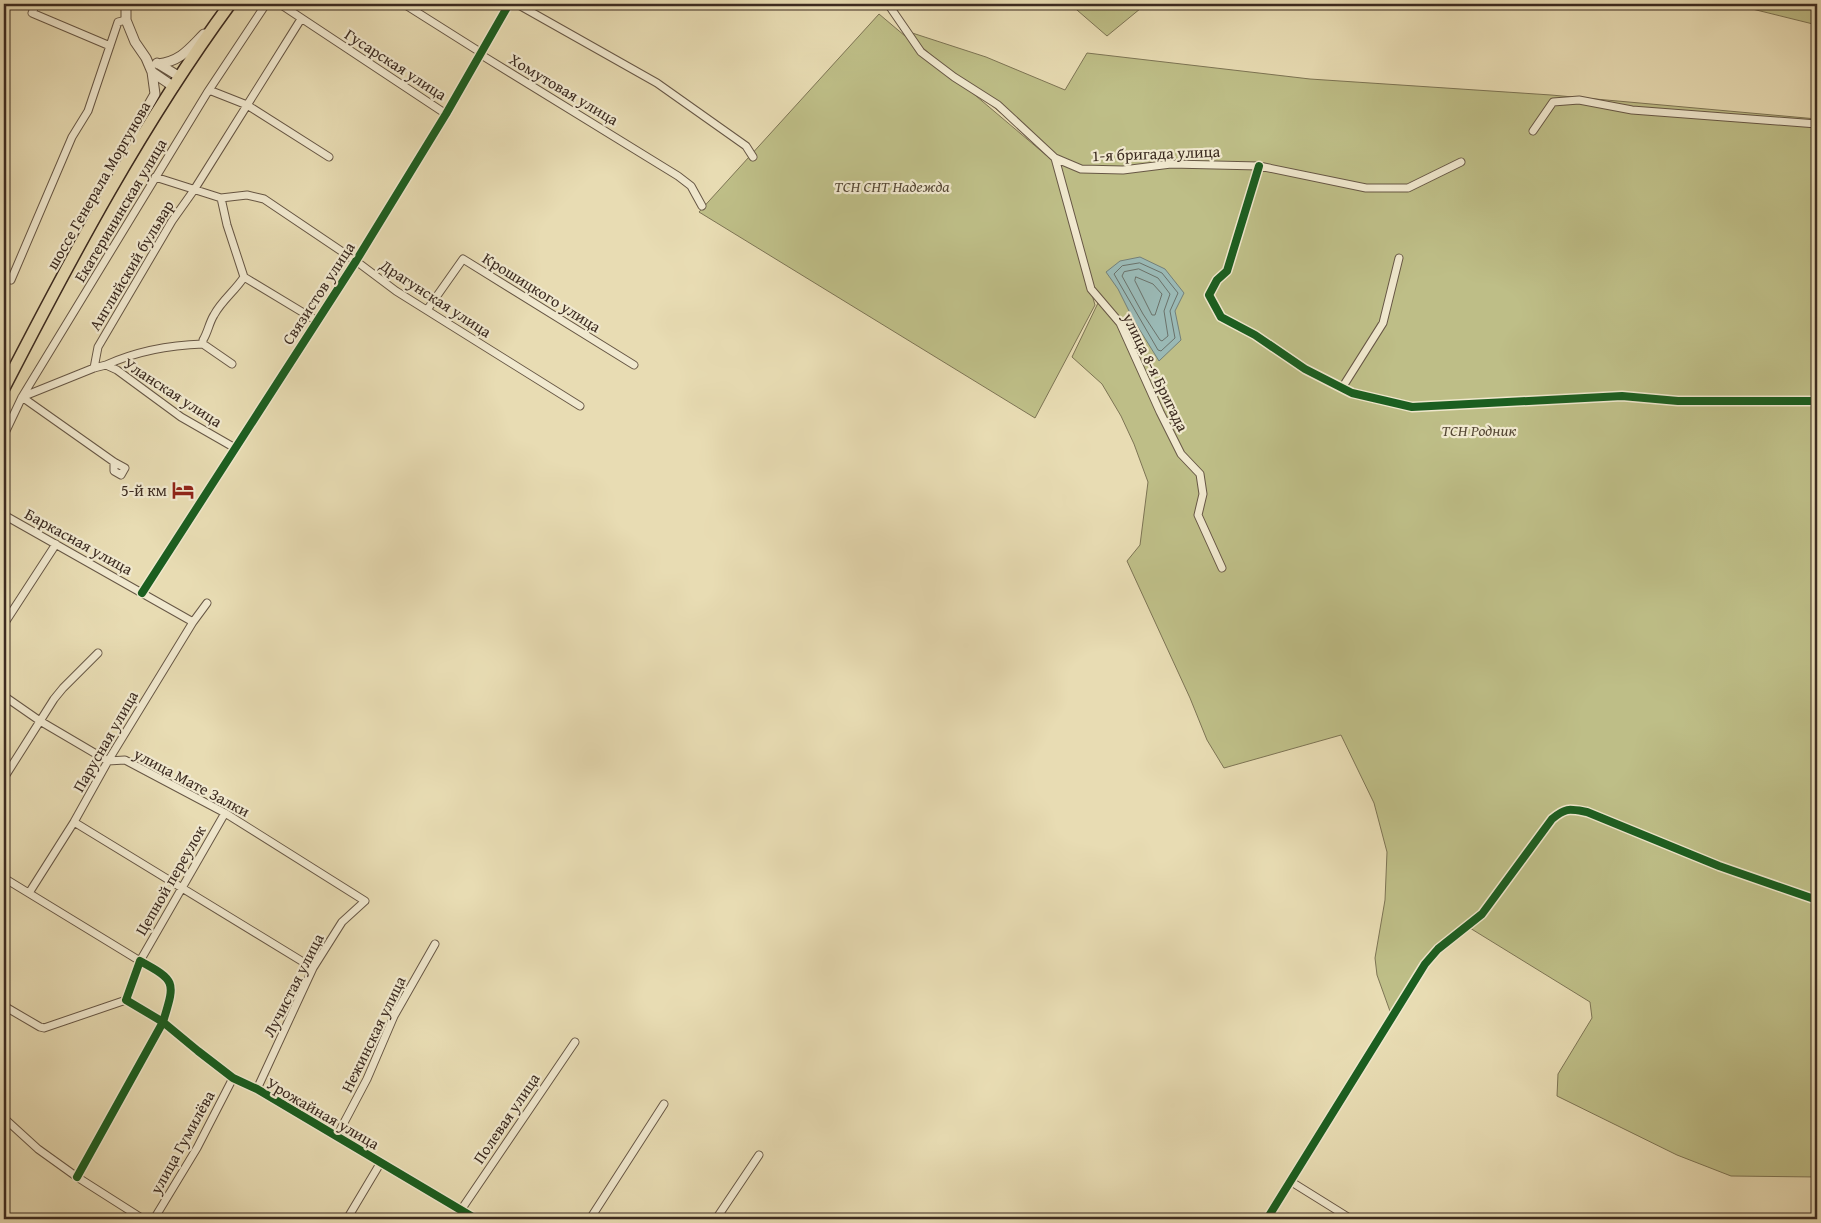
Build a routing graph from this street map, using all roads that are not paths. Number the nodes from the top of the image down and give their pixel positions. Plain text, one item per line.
1 (36, 4) edge
2 (126, 4) edge
3 (230, 4) edge
4 (266, 4) edge
5 (280, 4) edge
6 (404, 4) edge
7 (509, 4) edge
8 (517, 4) edge
9 (888, 4) edge
10 (218, 19) junction
11 (301, 19) junction
12 (126, 20) junction
13 (110, 46) junction
14 (480, 52) junction
15 (146, 58) junction
16 (158, 64) junction
17 (152, 72) junction
18 (177, 82) junction
19 (209, 90) junction
20 (247, 105) junction
21 (446, 114) junction
22 (1817, 124) edge
23 (1533, 130) dead end
24 (136, 148) junction
25 (329, 157) dead end
26 (753, 157) dead end
27 (1055, 158) junction
28 (1461, 162) dead end
29 (1259, 166) junction
30 (155, 177) junction
31 (194, 190) junction
32 (221, 198) junction
33 (702, 206) dead end
34 (1400, 258) dead end
35 (356, 262) junction
36 (244, 277) junction
37 (11, 280) dead end
38 (427, 310) junction
39 (317, 321) junction
40 (204, 344) junction
41 (232, 364) dead end
42 (634, 365) dead end
43 (106, 366) junction
44 (94, 368) junction
45 (4, 388) edge
46 (1342, 388) junction
47 (22, 397) junction
48 (1817, 401) edge
49 (580, 406) dead end
50 (4, 435) edge
51 (236, 448) junction
52 (114, 462) dead end
53 (4, 515) edge
54 (56, 544) junction
55 (1222, 568) dead end
56 (142, 593) junction
57 (206, 603) dead end
58 (193, 622) junction
59 (4, 624) edge
60 (98, 653) dead end
61 (4, 696) edge
62 (40, 721) junction
63 (108, 760) junction
64 (4, 778) edge
65 (225, 813) junction
66 (74, 822) junction
67 (4, 878) edge
68 (183, 888) junction
69 (29, 893) junction
70 (365, 900) joint
71 (1817, 900) edge
72 (435, 944) dead end
73 (140, 961) junction
74 (313, 968) junction
75 (126, 1000) junction
76 (4, 1006) edge
77 (163, 1022) junction
78 (575, 1042) dead end
79 (233, 1078) junction
80 (256, 1089) junction
81 (664, 1104) dead end
82 (4, 1118) edge
83 (337, 1136) junction
84 (759, 1155) dead end
85 (381, 1162) junction
86 (78, 1177) junction
87 (1290, 1181) junction
88 (461, 1210) junction
89 (143, 1219) edge
90 (154, 1219) edge
91 (346, 1219) edge
92 (476, 1219) edge
93 (590, 1219) edge
94 (716, 1219) edge
95 (1267, 1219) edge
96 (1351, 1219) edge

1 - 13 street
2 - 12 street
3 - 10 main road, шоссе Генерала Моргунова
4 - 19 street, Екатерининская улица
5 - 11 street, Гусарская улица
6 - 14 street, Хомутовая улица
7 - 14 street, Связистов улица
8 - 26 street
9 - 27 street
10 - 16 street
10 - 18 main road, шоссе Генерала Моргунова
11 - 20 street, Английский бульвар
11 - 21 street, Гусарская улица
12 - 13 street
12 - 15 street
13 - 37 street
14 - 21 street, Связистов улица
14 - 33 street, Хомутовая улица
15 - 16 street
15 - 17 street
16 - 18 street
17 - 18 street
17 - 24 street
18 - 24 main road, шоссе Генерала Моргунова
19 - 20 street
19 - 30 street, Екатерининская улица
20 - 25 street
20 - 31 street, Английский бульвар
21 - 35 street, Связистов улица
22 - 23 street
24 - 45 main road, шоссе Генерала Моргунова
27 - 29 street, 1-я бригада улица
27 - 55 street, улица 8-я Бригада
28 - 29 street, 1-я бригада улица
29 - 46 street
30 - 31 street, Драгунская улица
30 - 47 street, Екатерининская улица
31 - 32 street, Драгунская улица
31 - 44 street, Английский бульвар
32 - 35 street, Драгунская улица
32 - 36 street
34 - 46 street
35 - 38 street, Драгунская улица
35 - 39 street, Связистов улица
36 - 39 street
36 - 40 street
38 - 42 street, Крошицкого улица
38 - 49 street, Драгунская улица
39 - 51 street, Связистов улица
40 - 41 street
40 - 43 street
43 - 44 street, Уланская улица
43 - 51 street, Уланская улица
44 - 47 street
46 - 48 street
47 - 50 street, Екатерининская улица
47 - 52 street
51 - 56 street, Связистов улица
53 - 54 street, Баркасная улица
54 - 56 street, Баркасная улица
54 - 59 street
56 - 58 street, Баркасная улица
57 - 58 street, Парусная улица
58 - 63 street, Парусная улица
60 - 62 street
61 - 62 street, улица Мате Залки
62 - 63 street, улица Мате Залки
62 - 64 street
63 - 65 street, улица Мате Залки
63 - 66 street, Парусная улица
65 - 68 street, Цепной переулок
65 - 70 street, улица Мате Залки
66 - 68 street
66 - 69 street, Парусная улица
67 - 69 street
68 - 73 street, Цепной переулок
68 - 74 street
69 - 73 street
70 - 74 street, Лучистая улица
71 - 87 street
72 - 83 street, Нежинская улица
73 - 75 street, Цепной переулок
73 - 77 street
74 - 80 street, Лучистая улица
75 - 76 street
75 - 77 street, Урожайная улица
77 - 79 street, Урожайная улица
77 - 86 street
78 - 88 street, Полевая улица
79 - 80 street, Урожайная улица
79 - 90 street, улица Гумилёва
80 - 83 street, Урожайная улица
81 - 93 street
82 - 86 street
83 - 85 street, Урожайная улица
84 - 94 street
85 - 88 street, Урожайная улица
85 - 91 street
86 - 89 street
87 - 95 street
87 - 96 street
88 - 92 street, Урожайная улица

